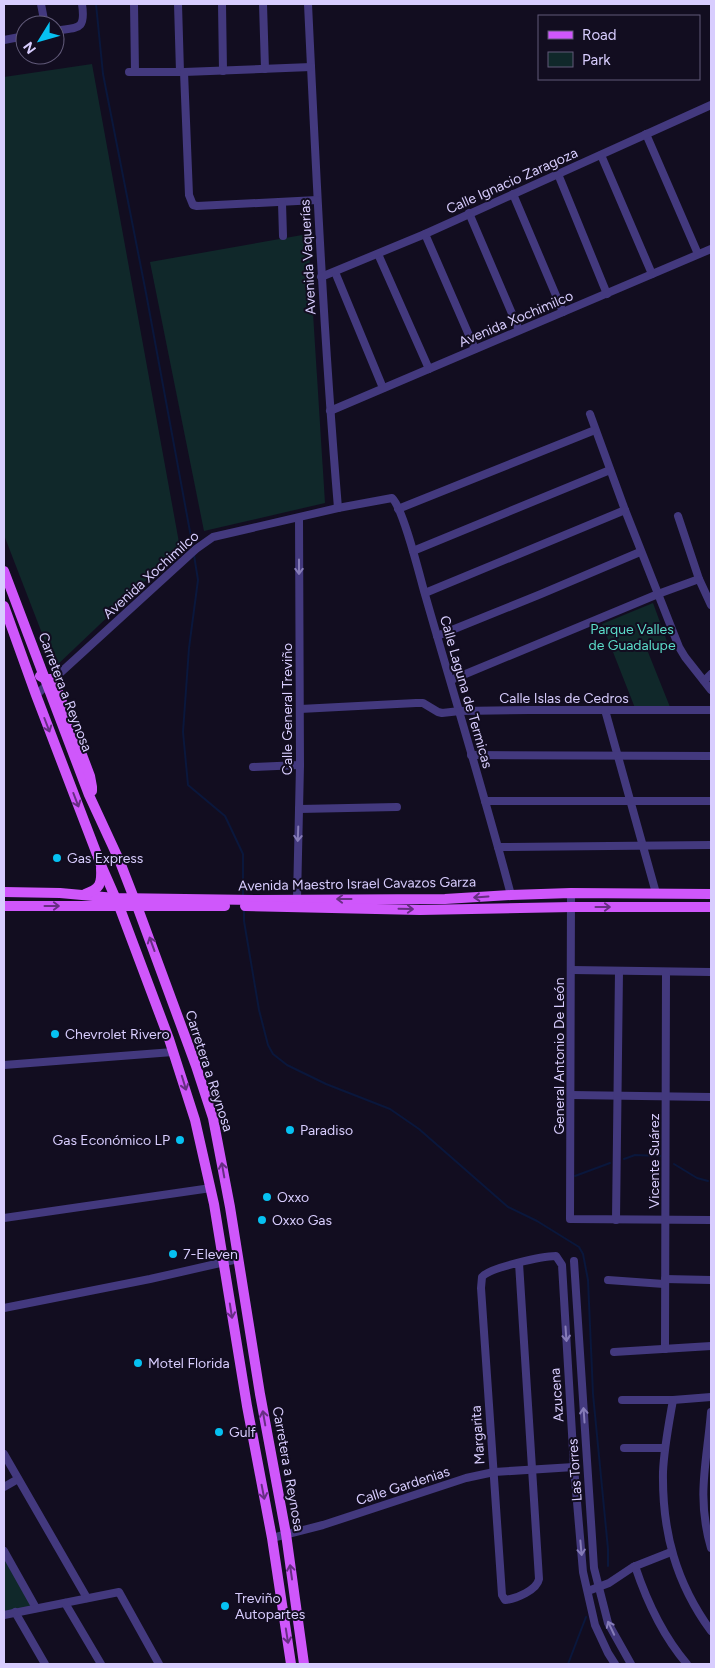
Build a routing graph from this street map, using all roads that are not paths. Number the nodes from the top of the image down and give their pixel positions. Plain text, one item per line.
1 (82, 4) edge
2 (134, 4) edge
3 (178, 4) edge
4 (222, 4) edge
5 (262, 4) edge
6 (308, 4) edge
7 (65, 30) edge
8 (311, 67) junction
9 (265, 69) junction
10 (223, 71) junction
11 (182, 72) junction
12 (711, 105) edge
13 (646, 134) junction
14 (601, 155) junction
15 (558, 174) junction
16 (513, 194) junction
17 (317, 200) junction
18 (282, 203) junction
19 (469, 213) junction
20 (425, 234) junction
21 (283, 236) dead end
22 (711, 249) edge
23 (378, 254) junction
24 (698, 254) junction
25 (335, 272) junction
26 (652, 274) junction
27 (321, 277) junction
28 (607, 294) junction
29 (563, 312) junction
30 (519, 330) junction
31 (475, 349) junction
32 (429, 369) junction
33 (383, 388) junction
34 (330, 412) junction
35 (590, 414) dead end
36 (595, 430) junction
37 (610, 470) junction
38 (392, 498) joint
39 (338, 508) junction
40 (398, 509) junction
41 (625, 510) junction
42 (678, 516) dead end
43 (299, 518) junction
44 (413, 551) junction
45 (640, 552) junction
46 (4, 571) edge
47 (699, 579) junction
48 (424, 593) junction
49 (658, 594) junction
50 (711, 605) edge
51 (5, 607) edge
52 (438, 636) junction
53 (711, 674) edge
54 (451, 680) junction
55 (49, 681) junction
56 (704, 681) junction
57 (711, 690) edge
58 (36, 695) junction
59 (300, 708) junction
60 (605, 710) junction
61 (711, 710) edge
62 (460, 711) junction
63 (471, 755) junction
64 (619, 756) junction
65 (711, 756) edge
66 (300, 765) junction
67 (253, 767) dead end
68 (485, 801) junction
69 (711, 801) edge
70 (630, 802) junction
71 (397, 807) dead end
72 (299, 809) junction
73 (642, 845) junction
74 (711, 845) edge
75 (498, 847) junction
76 (101, 864) junction
77 (4, 892) edge
78 (571, 893) junction
79 (656, 893) junction
80 (85, 894) junction
81 (711, 894) edge
82 (511, 895) junction
83 (296, 899) junction
84 (117, 902) junction
85 (136, 902) junction
86 (254, 903) junction
87 (4, 906) edge
88 (572, 906) junction
89 (711, 907) edge
90 (132, 942) junction
91 (572, 970) junction
92 (619, 971) junction
93 (666, 972) junction
94 (711, 972) edge
95 (174, 1052) junction
96 (4, 1065) edge
97 (196, 1066) junction
98 (571, 1095) junction
99 (617, 1096) junction
100 (666, 1096) junction
101 (711, 1096) edge
102 (211, 1188) junction
103 (4, 1218) edge
104 (616, 1220) junction
105 (666, 1220) junction
106 (711, 1220) edge
107 (238, 1259) junction
108 (574, 1261) dead end
109 (224, 1262) junction
110 (519, 1263) junction
111 (488, 1271) joint
112 (608, 1280) dead end
113 (711, 1280) edge
114 (664, 1281) junction
115 (562, 1285) junction
116 (575, 1285) junction
117 (4, 1308) edge
118 (711, 1346) edge
119 (664, 1350) junction
120 (614, 1352) dead end
121 (711, 1397) edge
122 (622, 1400) dead end
123 (673, 1400) junction
124 (711, 1412) edge
125 (624, 1448) dead end
126 (665, 1448) junction
127 (709, 1451) edge
128 (4, 1454) edge
129 (574, 1467) junction
130 (532, 1469) junction
131 (494, 1472) junction
132 (18, 1479) junction
133 (4, 1487) edge
134 (711, 1495) edge
135 (702, 1496) junction
136 (591, 1525) junction
137 (579, 1526) junction
138 (286, 1534) junction
139 (710, 1536) edge
140 (272, 1538) junction
141 (711, 1548) edge
142 (4, 1551) edge
143 (671, 1552) junction
144 (635, 1566) junction
145 (598, 1588) junction
146 (588, 1591) junction
147 (88, 1598) junction
148 (65, 1603) junction
149 (36, 1608) junction
150 (15, 1612) junction
151 (4, 1615) edge
152 (711, 1631) edge
153 (45, 1664) edge
154 (101, 1664) edge
155 (159, 1664) edge
156 (291, 1664) edge
157 (304, 1664) edge
158 (615, 1664) edge
159 (630, 1664) edge
160 (688, 1664) edge

1 - 7 street
2 - 11 street
3 - 11 street
4 - 10 street
5 - 9 street
6 - 8 street, Avenida Vaquerías
8 - 9 street
8 - 17 street, Avenida Vaquerías
9 - 10 street
10 - 11 street
11 - 18 street
12 - 13 street, Calle Ignacio Zaragoza
13 - 14 street, Calle Ignacio Zaragoza
13 - 24 street
14 - 15 street, Calle Ignacio Zaragoza
14 - 26 street
15 - 16 street, Calle Ignacio Zaragoza
15 - 28 street
16 - 19 street, Calle Ignacio Zaragoza
16 - 29 street
17 - 18 street
17 - 27 street, Avenida Vaquerías
18 - 21 street
19 - 20 street, Calle Ignacio Zaragoza
19 - 30 street
20 - 23 street, Calle Ignacio Zaragoza
20 - 31 street
22 - 24 street, Avenida Xochimilco
23 - 25 street, Calle Ignacio Zaragoza
23 - 32 street
24 - 26 street, Avenida Xochimilco
25 - 27 street, Calle Ignacio Zaragoza
25 - 33 street
26 - 28 street, Avenida Xochimilco
27 - 34 street, Avenida Vaquerías
28 - 29 street, Avenida Xochimilco
29 - 30 street, Avenida Xochimilco
30 - 31 street, Avenida Xochimilco
31 - 32 street, Avenida Xochimilco
32 - 33 street, Avenida Xochimilco
33 - 34 street, Avenida Xochimilco
34 - 39 street, Avenida Vaquerías
35 - 36 street
36 - 37 street
36 - 40 street
37 - 41 street
37 - 44 street
38 - 39 street, Avenida Xochimilco
38 - 40 street, Calle Laguna de Termicas
39 - 43 street, Avenida Xochimilco
40 - 44 street, Calle Laguna de Termicas
41 - 45 street
41 - 48 street
42 - 47 street
43 - 55 street, Avenida Xochimilco
43 -> 59 street, Calle General Treviño
44 - 48 street, Calle Laguna de Termicas
45 - 49 street
45 - 52 street
46 - 55 main road, Carretera a Reynosa
47 - 49 street
47 - 50 street
48 - 52 street, Calle Laguna de Termicas
49 - 54 street
49 - 56 street
51 - 55 main road
51 - 58 main road, Carretera a Reynosa
52 - 54 street, Calle Laguna de Termicas
53 - 56 street
54 - 62 street, Calle Laguna de Termicas
55 - 58 street, Avenida Xochimilco
55 - 85 main road, Carretera a Reynosa
56 - 57 street
58 -> 76 main road, Carretera a Reynosa
59 - 62 street, Calle Islas de Cedros
59 - 66 street, Calle General Treviño
60 - 61 street, Calle Islas de Cedros
60 - 62 street, Calle Islas de Cedros
60 - 64 street
62 - 63 street, Calle Laguna de Termicas
63 - 64 street
63 - 68 street, Calle Laguna de Termicas
64 - 65 street
64 - 70 street
66 - 67 street
66 - 72 street, Calle General Treviño
68 - 70 street
68 - 75 street, Calle Laguna de Termicas
69 - 70 street
70 - 73 street
71 - 72 street
72 -> 83 street, Calle General Treviño
73 - 74 street
73 - 75 street
73 - 79 street
75 - 82 street, Calle Laguna de Termicas
76 - 80 main road
76 - 84 main road, Carretera a Reynosa
77 - 80 main road, Avenida Maestro Israel Cavazos Garza
78 - 79 main road, Avenida Maestro Israel Cavazos Garza
78 - 82 main road, Avenida Maestro Israel Cavazos Garza
78 - 88 street, General Antonio De León
79 - 81 main road, Avenida Maestro Israel Cavazos Garza
80 - 84 main road, Avenida Maestro Israel Cavazos Garza
82 -> 83 main road, Avenida Maestro Israel Cavazos Garza
83 - 86 main road, Avenida Maestro Israel Cavazos Garza
84 - 85 main road, Avenida Maestro Israel Cavazos Garza
87 -> 84 main road, Avenida Maestro Israel Cavazos Garza
84 - 90 main road, Carretera a Reynosa
85 - 86 main road, Avenida Maestro Israel Cavazos Garza
97 -> 85 main road, Carretera a Reynosa
86 -> 88 main road, Avenida Maestro Israel Cavazos Garza
88 -> 89 main road, Avenida Maestro Israel Cavazos Garza
88 - 91 street, General Antonio De León
90 - 95 main road, Carretera a Reynosa
90 - 97 main road
91 - 92 street
91 - 98 street, General Antonio De León
92 - 93 street
92 - 99 street
93 - 94 street
93 - 100 street, Vicente Suárez
95 - 96 street
95 -> 102 main road, Carretera a Reynosa
107 -> 97 main road, Carretera a Reynosa
98 - 99 street
98 - 104 street, General Antonio De León
99 - 100 street
99 - 104 street
100 - 101 street
100 - 105 street, Vicente Suárez
102 - 103 street
102 - 109 main road, Carretera a Reynosa
104 - 105 street
105 - 106 street
105 - 114 street, Vicente Suárez
107 - 109 street
138 -> 107 main road, Carretera a Reynosa
108 - 116 street, Las Torres
109 - 117 street
109 -> 140 main road, Carretera a Reynosa
110 - 111 street, Azucena
110 - 115 street, Azucena
110 - 130 street
111 - 131 street, Margarita
112 - 114 street
113 - 114 street
114 - 119 street, Vicente Suárez
115 - 116 street
115 -> 129 street, Azucena
136 -> 116 street, Las Torres
118 - 119 street
119 - 120 street
121 - 123 street
122 - 123 street
123 - 126 street
124 - 127 street
125 - 126 street
126 - 143 street
127 - 135 street
128 - 132 street
129 - 130 street, Calle Gardenias
129 - 137 street, Azucena
130 - 131 street, Calle Gardenias
130 - 131 street, Margarita
131 - 138 street, Calle Gardenias
132 - 133 street
132 - 147 street
134 - 135 street
135 - 139 street
136 - 137 street
136 - 145 street, Las Torres
137 -> 146 street, Azucena
138 - 140 street, Calle Gardenias
157 -> 138 main road, Carretera a Reynosa
139 - 141 street
140 -> 156 main road, Carretera a Reynosa
142 - 149 street
143 - 144 street
143 - 152 street
144 - 145 street
144 - 160 street
145 - 146 street
159 -> 145 street, Las Torres
146 - 158 street
147 - 148 street
147 - 155 street
148 - 149 street
148 - 154 street
149 - 150 street
150 - 151 street
150 - 153 street

